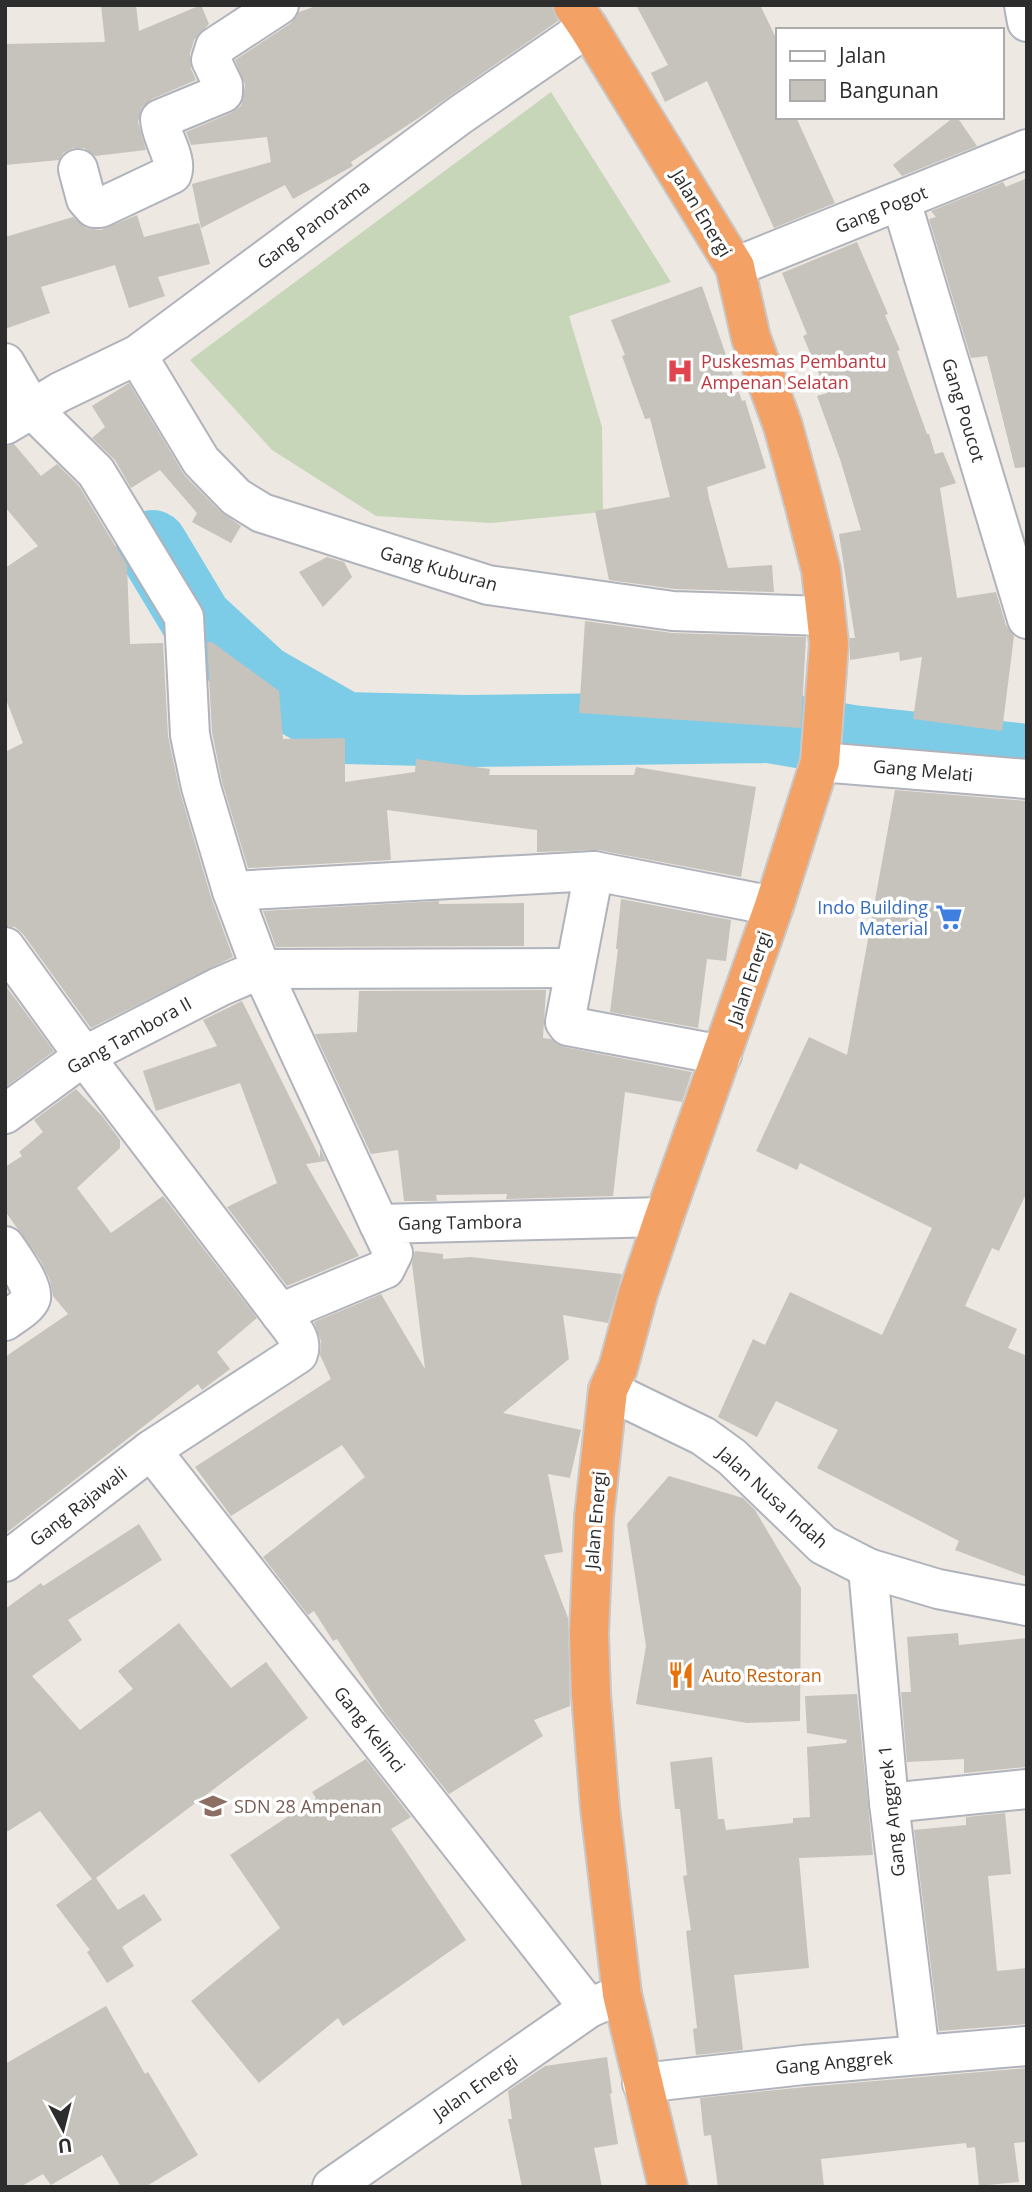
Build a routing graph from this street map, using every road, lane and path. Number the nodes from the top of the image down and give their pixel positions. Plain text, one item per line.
1 (279, 5) edge
2 (1024, 5) edge
3 (580, 16) edge
4 (1027, 22) edge
5 (1027, 149) edge
6 (78, 169) dead end
7 (901, 201) junction
8 (735, 267) junction
9 (137, 355) junction
10 (5, 363) edge
11 (32, 409) edge
12 (824, 615) junction
13 (1027, 620) edge
14 (820, 758) junction
15 (1027, 779) edge
16 (594, 871) junction
17 (232, 891) junction
18 (774, 906) junction
19 (5, 947) edge
20 (574, 968) junction
21 (261, 970) junction
22 (722, 1055) junction
23 (84, 1056) junction
24 (5, 1114) edge
25 (664, 1217) junction
26 (379, 1224) junction
27 (5, 1246) edge
28 (280, 1313) junction
29 (5, 1321) edge
30 (608, 1390) junction
31 (151, 1450) junction
32 (5, 1562) edge
33 (868, 1568) junction
34 (1027, 1606) edge
35 (1027, 1789) edge
36 (889, 1803) junction
37 (605, 2001) junction
38 (1027, 2046) edge
39 (920, 2054) junction
40 (642, 2083) junction
41 (332, 2187) edge
42 (668, 2187) edge

1 - 6 street
2 - 4 street
3 - 8 highway, Jalan Energi
3 - 9 street, Gang Panorama
5 - 7 street, Gang Pogot
7 - 8 street, Gang Pogot
7 - 13 street, Gang Poucot
8 - 12 highway, Jalan Energi
9 - 11 street, Gang Panorama
9 - 12 street, Gang Kuburan
10 - 11 street
11 - 17 street
12 - 14 highway, Jalan Energi
14 - 15 street, Gang Melati
14 - 18 highway, Jalan Energi
16 - 17 street
16 - 18 street
16 - 20 street
17 - 21 street
18 - 22 highway, Jalan Energi
19 - 23 street
20 - 21 street
20 - 22 street
21 - 23 street, Gang Tambora II
21 - 26 street
22 - 25 highway, Jalan Energi
23 - 24 street, Gang Tambora II
23 - 28 street
25 - 26 street, Gang Tambora
25 - 30 highway, Jalan Energi
26 - 28 street, Gang Tambora
27 - 29 street
28 - 31 street, Gang Rajawali
30 - 33 street, Jalan Nusa Indah
30 - 37 highway, Jalan Energi
31 - 32 street, Gang Rajawali
31 - 37 street, Gang Kelinci
33 - 34 street, Jalan Nusa Indah
33 - 36 street, Gang Anggrek 1
35 - 36 street
36 - 39 street, Gang Anggrek 1
37 - 40 highway, Jalan Energi
37 - 41 street, Jalan Energi
38 - 39 street, Gang Anggrek
39 - 40 street, Gang Anggrek
40 - 42 highway, Jalan Energi

